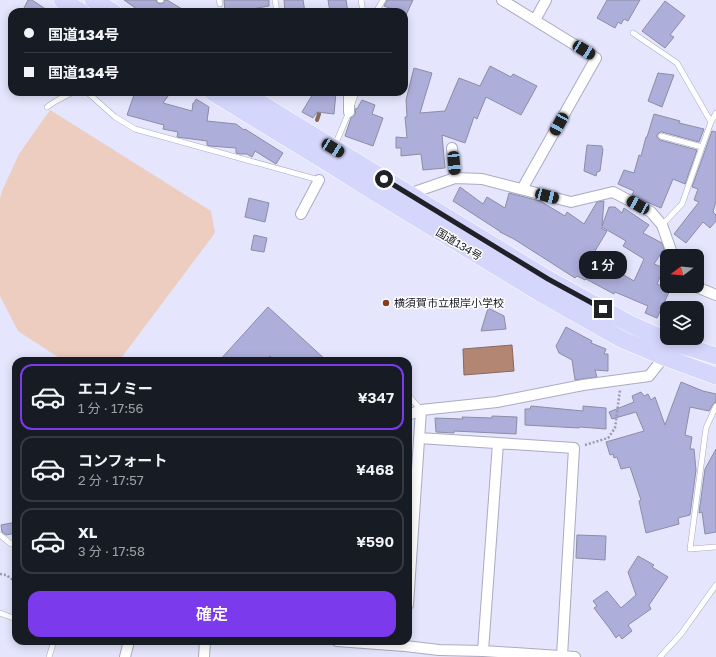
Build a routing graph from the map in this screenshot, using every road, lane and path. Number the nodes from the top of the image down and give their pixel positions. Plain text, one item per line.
1 (62, 0) edge
2 (93, 0) edge
3 (502, 0) edge
4 (546, 0) edge
5 (75, 8) edge
6 (106, 8) edge
7 (535, 20) junction
8 (633, 33) dead end
9 (65, 96) edge
10 (91, 96) edge
11 (219, 96) edge
12 (248, 96) edge
13 (349, 96) edge
14 (355, 96) edge
15 (47, 107) dead end
16 (349, 112) junction
17 (716, 113) edge
18 (711, 122) junction
19 (661, 136) dead end
20 (702, 147) junction
21 (333, 148) junction
22 (452, 148) dead end
23 (455, 178) junction
24 (319, 180) joint
25 (522, 189) junction
26 (409, 194) junction
27 (301, 214) dead end
28 (662, 225) junction
29 (671, 249) edge
30 (704, 290) edge
31 (716, 295) edge
32 (667, 350) junction
33 (716, 356) edge
34 (716, 376) edge
35 (622, 380) junction
36 (412, 400) edge
37 (716, 406) edge
38 (421, 410) junction
39 (412, 413) edge
40 (419, 438) junction
41 (498, 443) junction
42 (574, 448) junction
43 (0, 535) edge
44 (12, 544) edge
45 (412, 544) edge
46 (716, 547) edge
47 (0, 574) edge
48 (12, 579) edge
49 (716, 586) edge
50 (0, 613) edge
51 (12, 618) edge
52 (53, 645) edge
53 (128, 645) edge
54 (205, 645) edge
55 (412, 645) edge
56 (483, 651) junction
57 (439, 653) edge
58 (562, 656) edge
59 (49, 657) edge
60 (125, 657) edge
61 (204, 657) edge
62 (575, 657) edge
63 (660, 657) edge

1 - 5 highway
2 - 6 highway
3 - 7 street
4 - 7 street
7 - 25 street
8 - 18 lane
9 - 15 lane
10 - 24 lane
11 - 32 highway, 国道134号
12 - 21 highway, 国道134号
13 - 16 street
14 - 16 lane
16 - 21 lane
17 - 18 lane
18 - 20 lane
19 - 20 lane
20 - 28 lane
21 - 26 highway, 国道134号
22 - 23 street
23 - 25 street
23 - 26 street
24 - 27 street
25 - 28 street
26 - 32 highway, 国道134号
28 - 29 street
30 - 31 street
32 - 33 highway, 国道134号
32 - 34 highway, 国道134号
32 - 35 street
35 - 38 street
35 - 42 path
36 - 38 lane
37 - 46 lane
38 - 39 street
38 - 40 street
40 - 41 street
40 - 45 street
41 - 42 street
41 - 56 street
42 - 58 street
43 - 44 lane
47 - 48 path
49 - 63 lane
50 - 51 lane
52 - 59 lane
53 - 60 street
54 - 61 street
55 - 57 street
56 - 57 street
56 - 58 street
58 - 62 street

